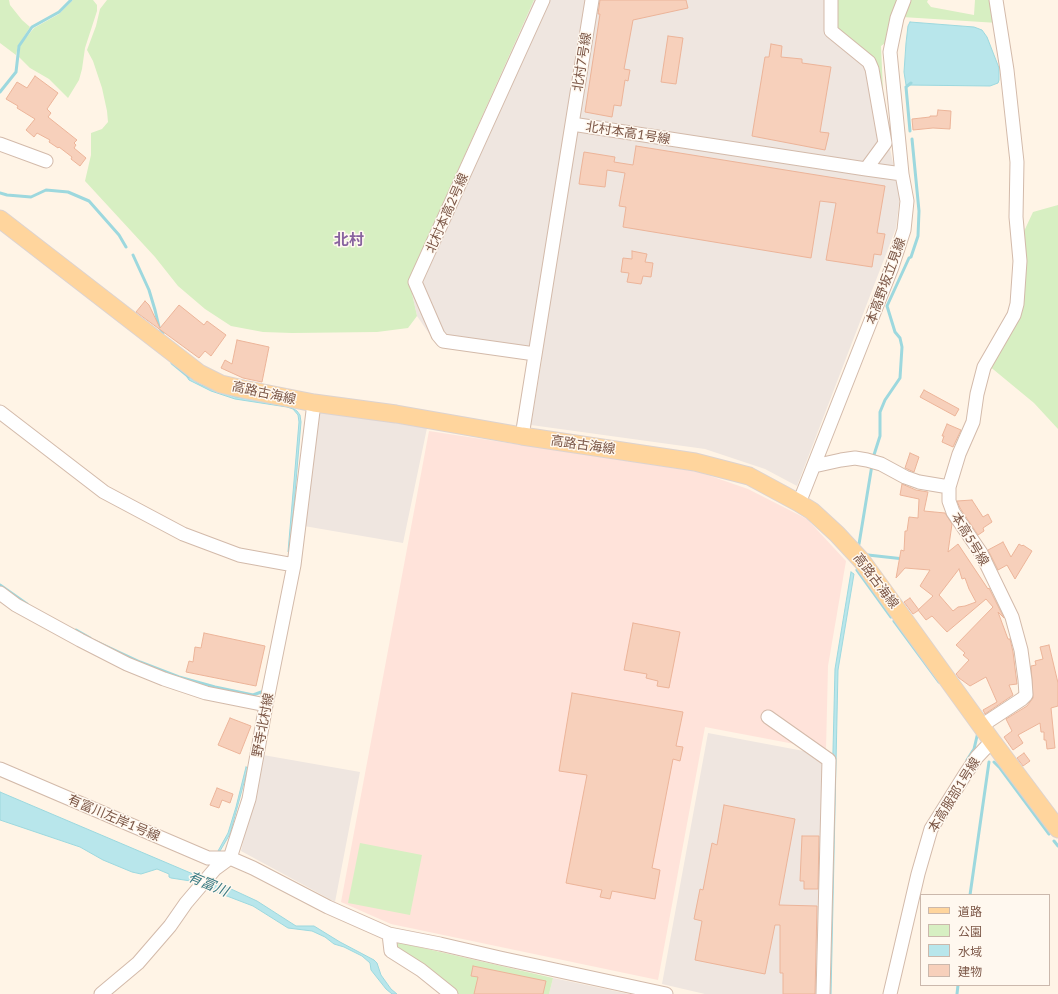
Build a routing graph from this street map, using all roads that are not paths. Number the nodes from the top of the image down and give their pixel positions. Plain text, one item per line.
1 (544, 0) edge
2 (592, 0) edge
3 (832, 0) edge
4 (904, 0) edge
5 (996, 0) edge
6 (572, 124) junction
7 (0, 144) edge
8 (46, 161) dead end
9 (866, 169) junction
10 (902, 174) junction
11 (0, 219) edge
12 (535, 354) junction
13 (314, 403) junction
14 (0, 412) edge
15 (522, 436) junction
16 (814, 466) junction
17 (949, 487) junction
18 (799, 503) junction
19 (294, 565) junction
20 (0, 592) edge
21 (266, 705) junction
22 (768, 717) dead end
23 (981, 726) junction
24 (992, 741) junction
25 (0, 769) edge
26 (1058, 829) edge
27 (230, 858) junction
28 (389, 934) junction
29 (101, 994) edge
30 (451, 994) edge
31 (666, 994) edge
32 (823, 994) edge
33 (890, 994) edge

1 - 12 street, 北村本高2号線
2 - 6 street, 北村7号線
3 - 9 street
4 - 10 street, 本高野坂立見線
5 - 17 street
6 - 9 street, 北村本高1号線
6 - 12 street, 北村本高1号線
7 - 8 street
9 - 10 street, 北村本高1号線
10 - 16 street, 本高野坂立見線
11 - 13 main road, 高路古海線
12 - 15 street, 北村本高1号線
13 - 15 main road, 高路古海線
13 - 19 street, 野寺北村線
14 - 19 street
15 - 18 main road, 高路古海線
16 - 17 street
16 - 18 street, 本高野坂立見線
17 - 23 street, 本高5号線
18 - 23 main road, 高路古海線
19 - 21 street, 野寺北村線
20 - 21 street
21 - 27 street, 野寺北村線
22 - 32 street
23 - 24 main road, 高路古海線
24 - 26 main road, 高路古海線
24 - 33 street, 本高服部1号線
25 - 27 street, 有富川左岸1号線
27 - 28 street
27 - 29 street
28 - 30 street
28 - 31 street

